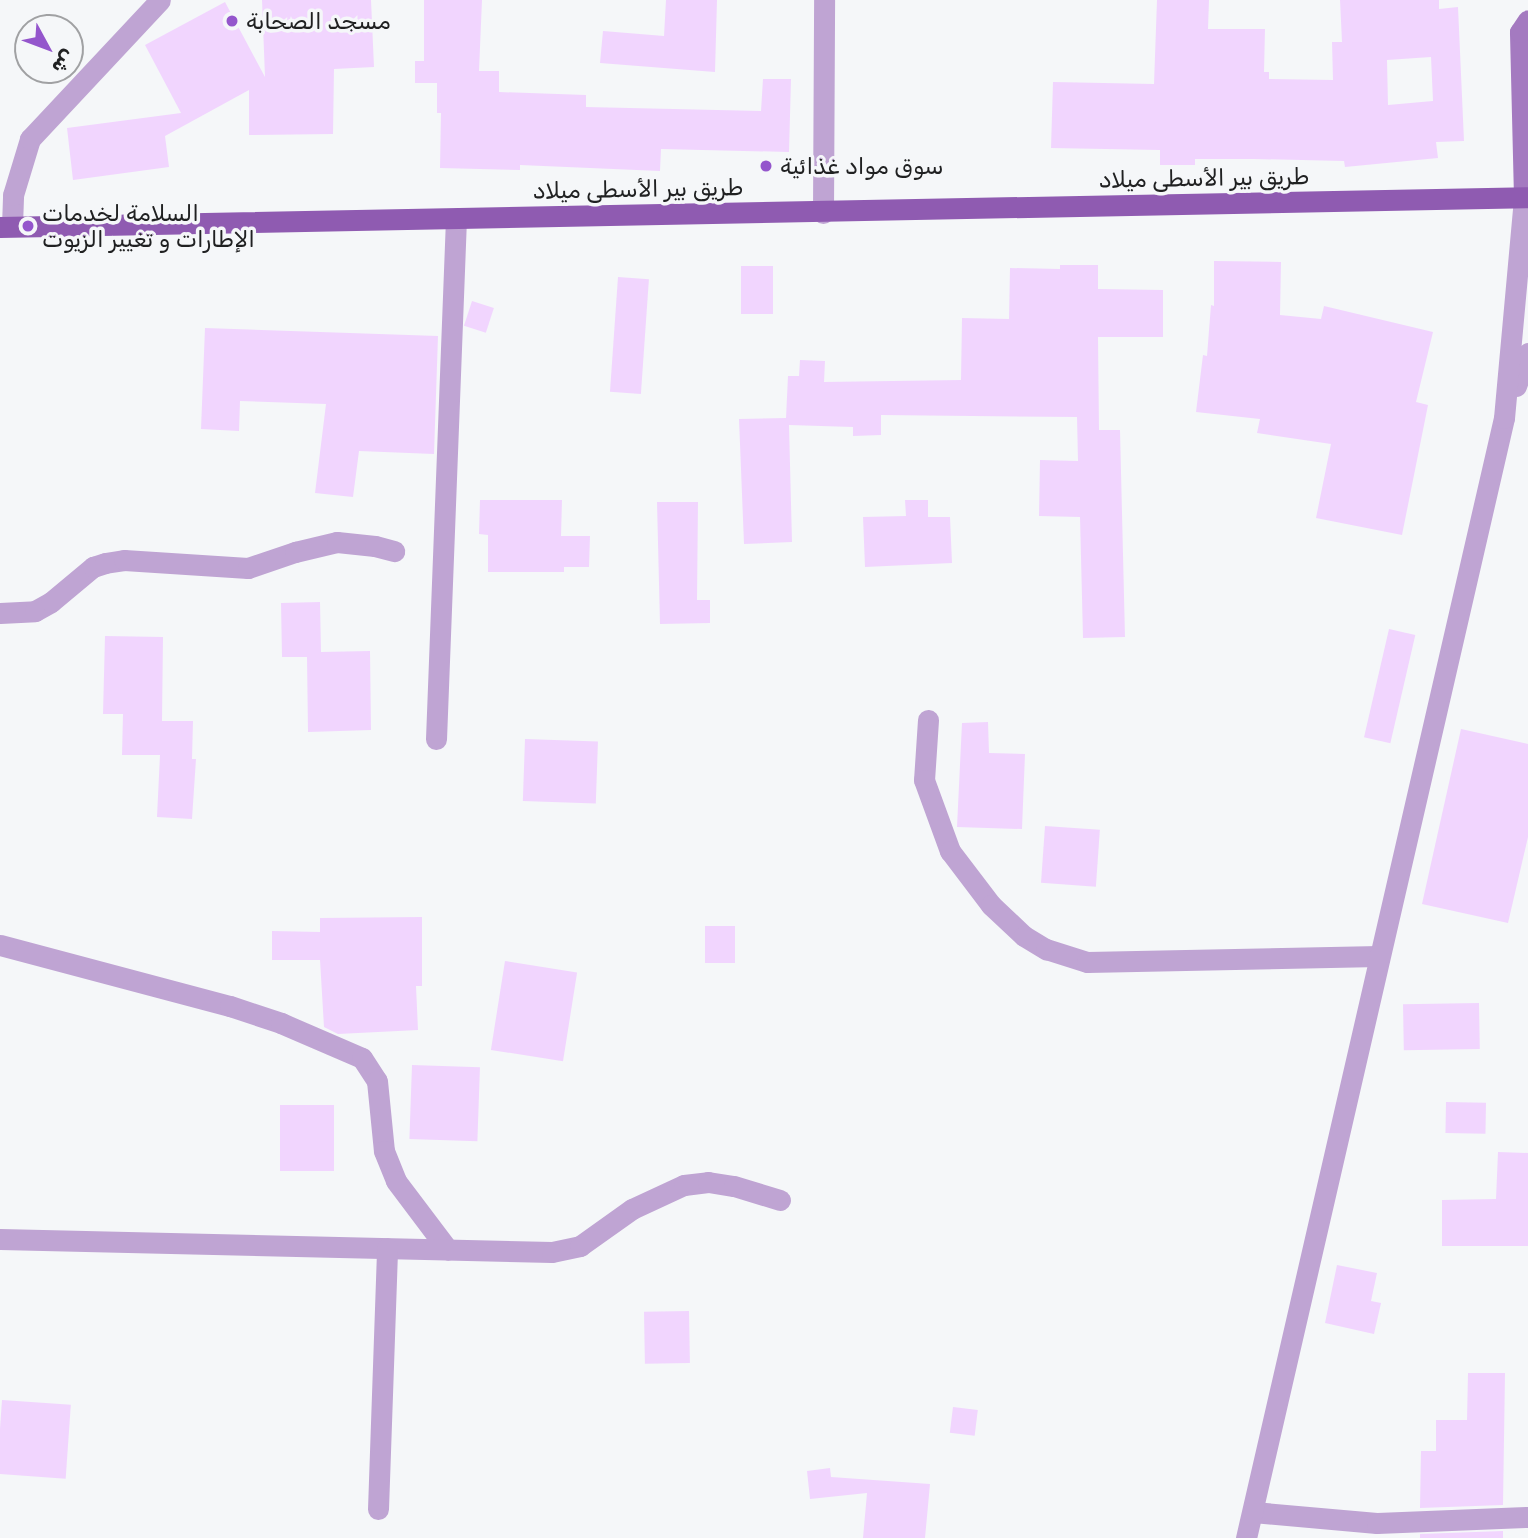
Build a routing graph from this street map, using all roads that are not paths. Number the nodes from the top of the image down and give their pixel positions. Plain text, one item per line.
1 (160, 0) edge
2 (824, 0) edge
3 (1528, 20) edge
4 (1526, 197) edge
5 (823, 213) junction
6 (456, 218) junction
7 (6, 227) edge
8 (1528, 353) edge
9 (1504, 418) junction
10 (394, 551) dead end
11 (0, 613) edge
12 (928, 720) dead end
13 (436, 739) dead end
14 (0, 945) edge
15 (1379, 956) junction
16 (780, 1200) dead end
17 (0, 1239) edge
18 (387, 1248) junction
19 (448, 1250) junction
20 (378, 1509) dead end
21 (1253, 1512) junction
22 (1528, 1517) edge
23 (1246, 1538) edge

1 - 7 street
2 - 5 street
3 - 4 main road
4 - 5 main road, طريق بير الأسطى ميلاد
4 - 9 street
5 - 6 main road, طريق بير الأسطى ميلاد
6 - 7 main road, طريق بير الأسطى ميلاد
6 - 13 street
8 - 9 street
9 - 15 street
10 - 11 street
12 - 15 street
14 - 19 street
15 - 21 street
16 - 19 street
17 - 18 street
18 - 19 street
18 - 20 street
21 - 22 street
21 - 23 street

